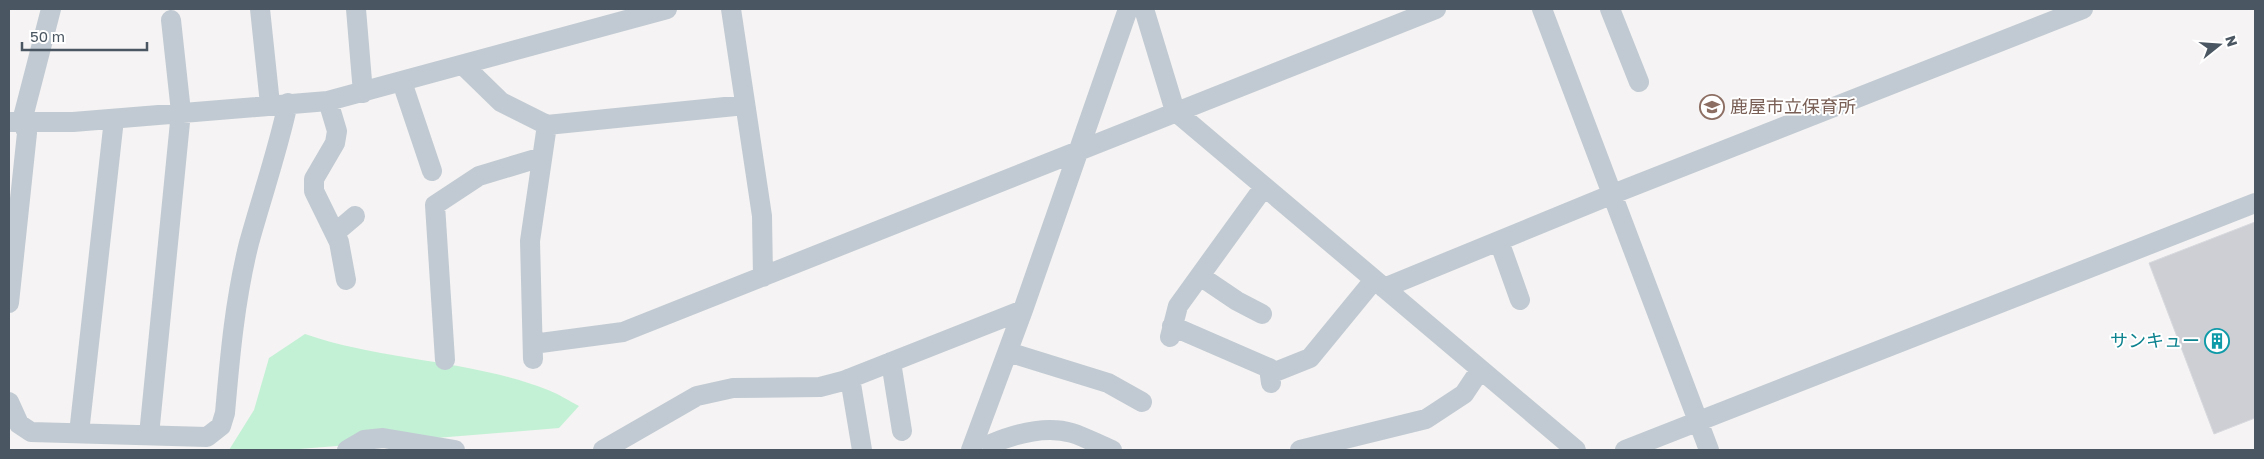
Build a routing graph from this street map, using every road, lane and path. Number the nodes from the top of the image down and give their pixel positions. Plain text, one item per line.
1 (51, 9) edge
2 (260, 9) edge
3 (356, 9) edge
4 (667, 9) edge
5 (731, 9) edge
6 (1128, 9) edge
7 (1144, 9) edge
8 (1436, 9) edge
9 (1542, 9) edge
10 (1610, 9) edge
11 (2082, 9) edge
12 (171, 20) dead end
13 (463, 65) junction
14 (402, 82) junction
15 (1638, 82) dead end
16 (363, 93) junction
17 (328, 101) junction
18 (279, 104) junction
19 (745, 105) junction
20 (1175, 111) junction
21 (181, 112) junction
22 (114, 119) junction
23 (15, 121) edge
24 (547, 125) junction
25 (1078, 152) junction
26 (542, 157) junction
27 (432, 171) dead end
28 (1264, 187) junction
29 (1613, 194) junction
30 (2255, 203) edge
31 (355, 216) dead end
32 (335, 233) junction
33 (1499, 241) junction
34 (1200, 276) junction
35 (763, 277) junction
36 (346, 280) dead end
37 (1379, 284) junction
38 (1520, 300) dead end
39 (9, 303) edge
40 (1023, 310) junction
41 (1262, 314) dead end
42 (1008, 352) junction
43 (445, 360) dead end
44 (891, 362) junction
45 (1480, 370) junction
46 (850, 378) junction
47 (9, 402) edge
48 (1142, 402) dead end
49 (1698, 422) junction
50 (902, 431) dead end
51 (79, 433) junction
52 (148, 435) junction
53 (984, 446) edge
54 (347, 450) edge
55 (455, 450) edge
56 (603, 450) edge
57 (862, 450) edge
58 (1112, 450) edge
59 (1300, 450) edge
60 (1576, 450) edge
61 (1625, 450) edge
62 (1709, 450) edge

1 - 23 street
2 - 18 street
3 - 16 street
4 - 13 street
5 - 19 street
6 - 25 street
7 - 20 street
8 - 20 street
9 - 29 street
10 - 15 street
11 - 29 street
12 - 21 street
13 - 14 street
13 - 24 street
14 - 16 street
14 - 27 street
16 - 17 street
17 - 18 street
17 - 32 street
18 - 21 street
18 - 52 street
19 - 24 street
19 - 35 street
20 - 25 street
20 - 28 street
21 - 22 street
21 - 52 street
22 - 23 street
22 - 51 street
23 - 39 street
24 - 26 street
25 - 35 street
25 - 40 street
26 - 35 street
26 - 43 street
28 - 34 street
28 - 37 street
29 - 33 street
29 - 49 street
30 - 49 street
31 - 32 street
32 - 36 street
33 - 37 street
33 - 38 street
34 - 37 street
34 - 41 street
37 - 45 street
40 - 42 street
40 - 44 street
42 - 48 street
42 - 53 street
44 - 46 street
44 - 50 street
45 - 59 street
45 - 60 street
46 - 56 street
46 - 57 street
47 - 51 street
49 - 61 street
49 - 62 street
51 - 52 street
53 - 58 street
54 - 55 street

